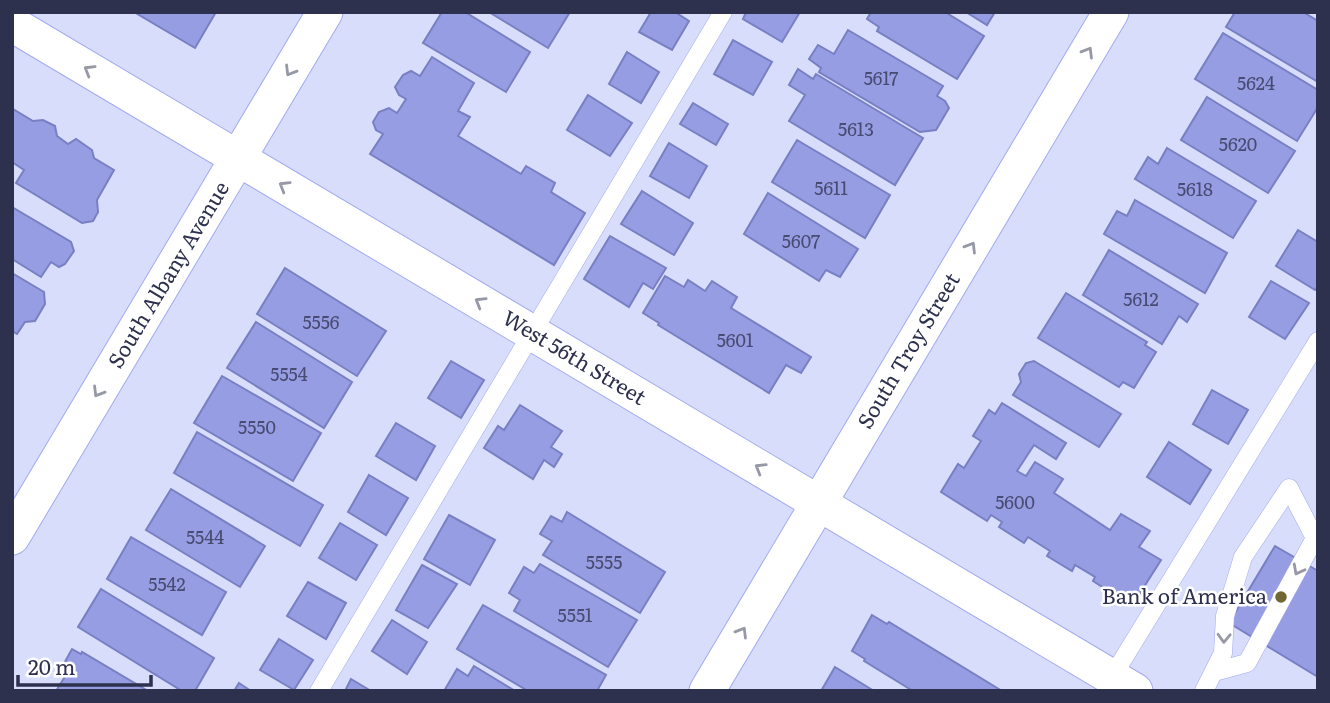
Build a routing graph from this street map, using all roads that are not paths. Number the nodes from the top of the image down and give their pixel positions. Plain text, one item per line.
1 (325, 12) edge
2 (723, 12) edge
3 (1111, 12) edge
4 (12, 24) edge
5 (238, 159) junction
6 (532, 333) junction
7 (1318, 341) edge
8 (819, 503) junction
9 (12, 537) edge
10 (1214, 672) junction
11 (1117, 686) edge
12 (319, 691) edge
13 (707, 691) edge
14 (1204, 691) edge

1 -> 5 street, South Albany Avenue
2 - 6 lane
8 -> 3 street, South Troy Street
5 -> 4 street, West 56th Street
6 -> 5 street, West 56th Street
5 -> 9 street, South Albany Avenue
8 -> 6 street, West 56th Street
6 - 12 lane
7 - 11 lane
8 - 11 street, West 56th Street
13 -> 8 street, South Troy Street
10 - 10 lane
10 - 14 lane

